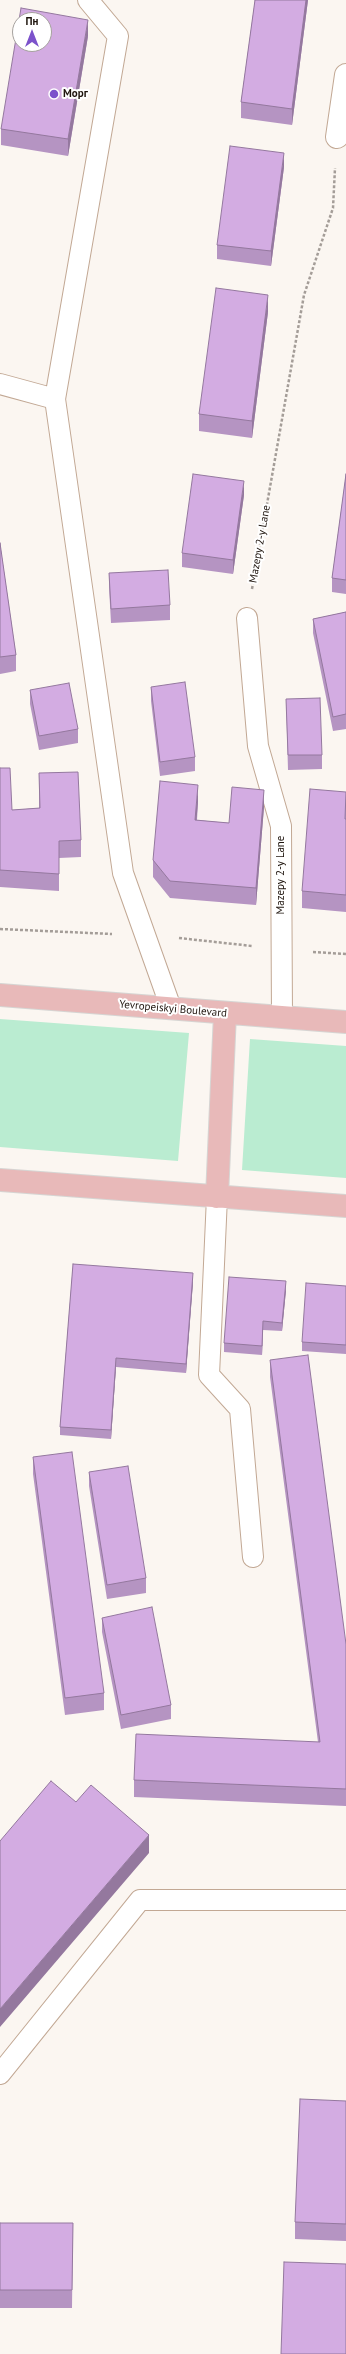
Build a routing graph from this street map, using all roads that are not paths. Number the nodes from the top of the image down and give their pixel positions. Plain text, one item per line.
1 (88, 0) edge
2 (346, 75) edge
3 (338, 137) road end
4 (0, 384) edge
5 (55, 399) junction
6 (247, 618) road end
7 (0, 995) edge
8 (171, 1008) junction
9 (225, 1013) junction
10 (282, 1017) junction
11 (346, 1022) edge
12 (0, 1180) edge
13 (217, 1197) junction
14 (346, 1206) edge
15 (253, 1557) dead end
16 (346, 1900) edge
17 (0, 2074) edge

1 - 5 lane
2 - 3 street
4 - 5 lane
5 - 8 lane
6 - 10 lane, Mazepy 2-y Lane
7 - 8 main road, Yevropeiskyi Boulevard
8 - 9 main road, Yevropeiskyi Boulevard
9 - 10 main road, Yevropeiskyi Boulevard
9 - 13 main road
10 - 11 main road, Yevropeiskyi Boulevard
12 - 13 main road
13 - 14 main road
13 - 15 lane
16 - 17 lane

